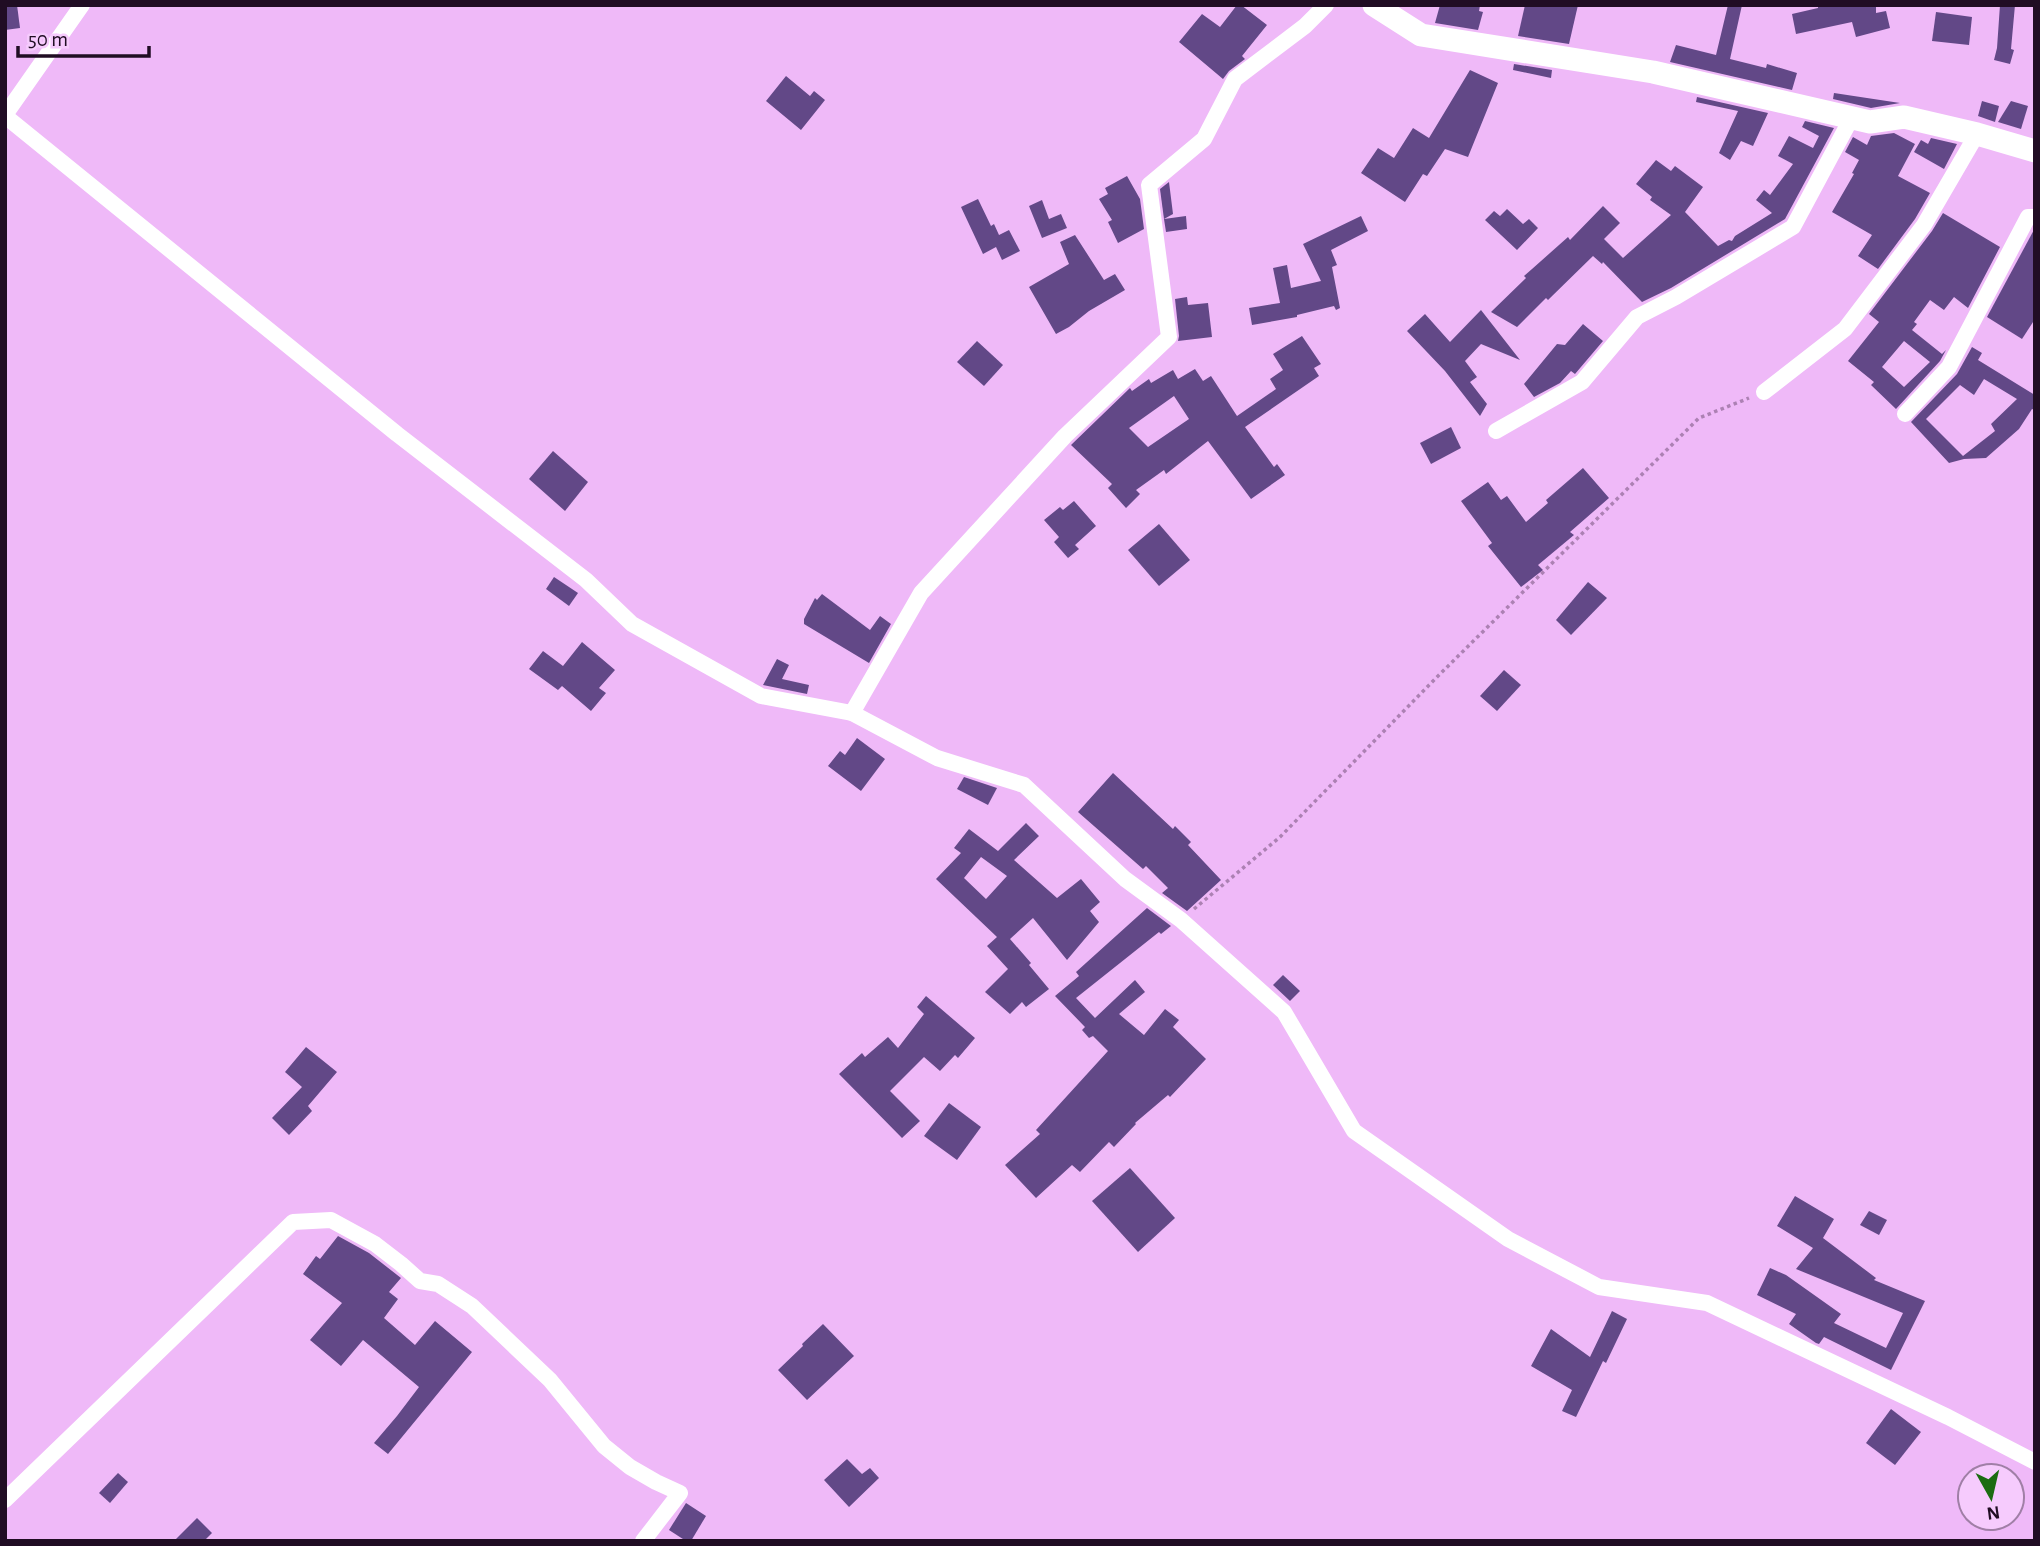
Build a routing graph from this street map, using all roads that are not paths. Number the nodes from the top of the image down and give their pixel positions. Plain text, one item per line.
1 (82, 5) edge
2 (1326, 5) edge
3 (1374, 5) edge
4 (10, 99) edge
5 (5, 116) edge
6 (1852, 117) junction
7 (1978, 134) junction
8 (2035, 152) edge
9 (2035, 217) edge
10 (1764, 392) road end
11 (1905, 414) dead end
12 (1496, 431) dead end
13 (852, 713) junction
14 (2035, 1462) edge
15 (5, 1500) edge
16 (643, 1541) edge

1 - 4 street
2 - 13 street
3 - 6 street
4 - 5 street
5 - 13 street
6 - 7 street
6 - 12 street
7 - 8 street
7 - 10 street
9 - 11 street
13 - 14 street
15 - 16 street

